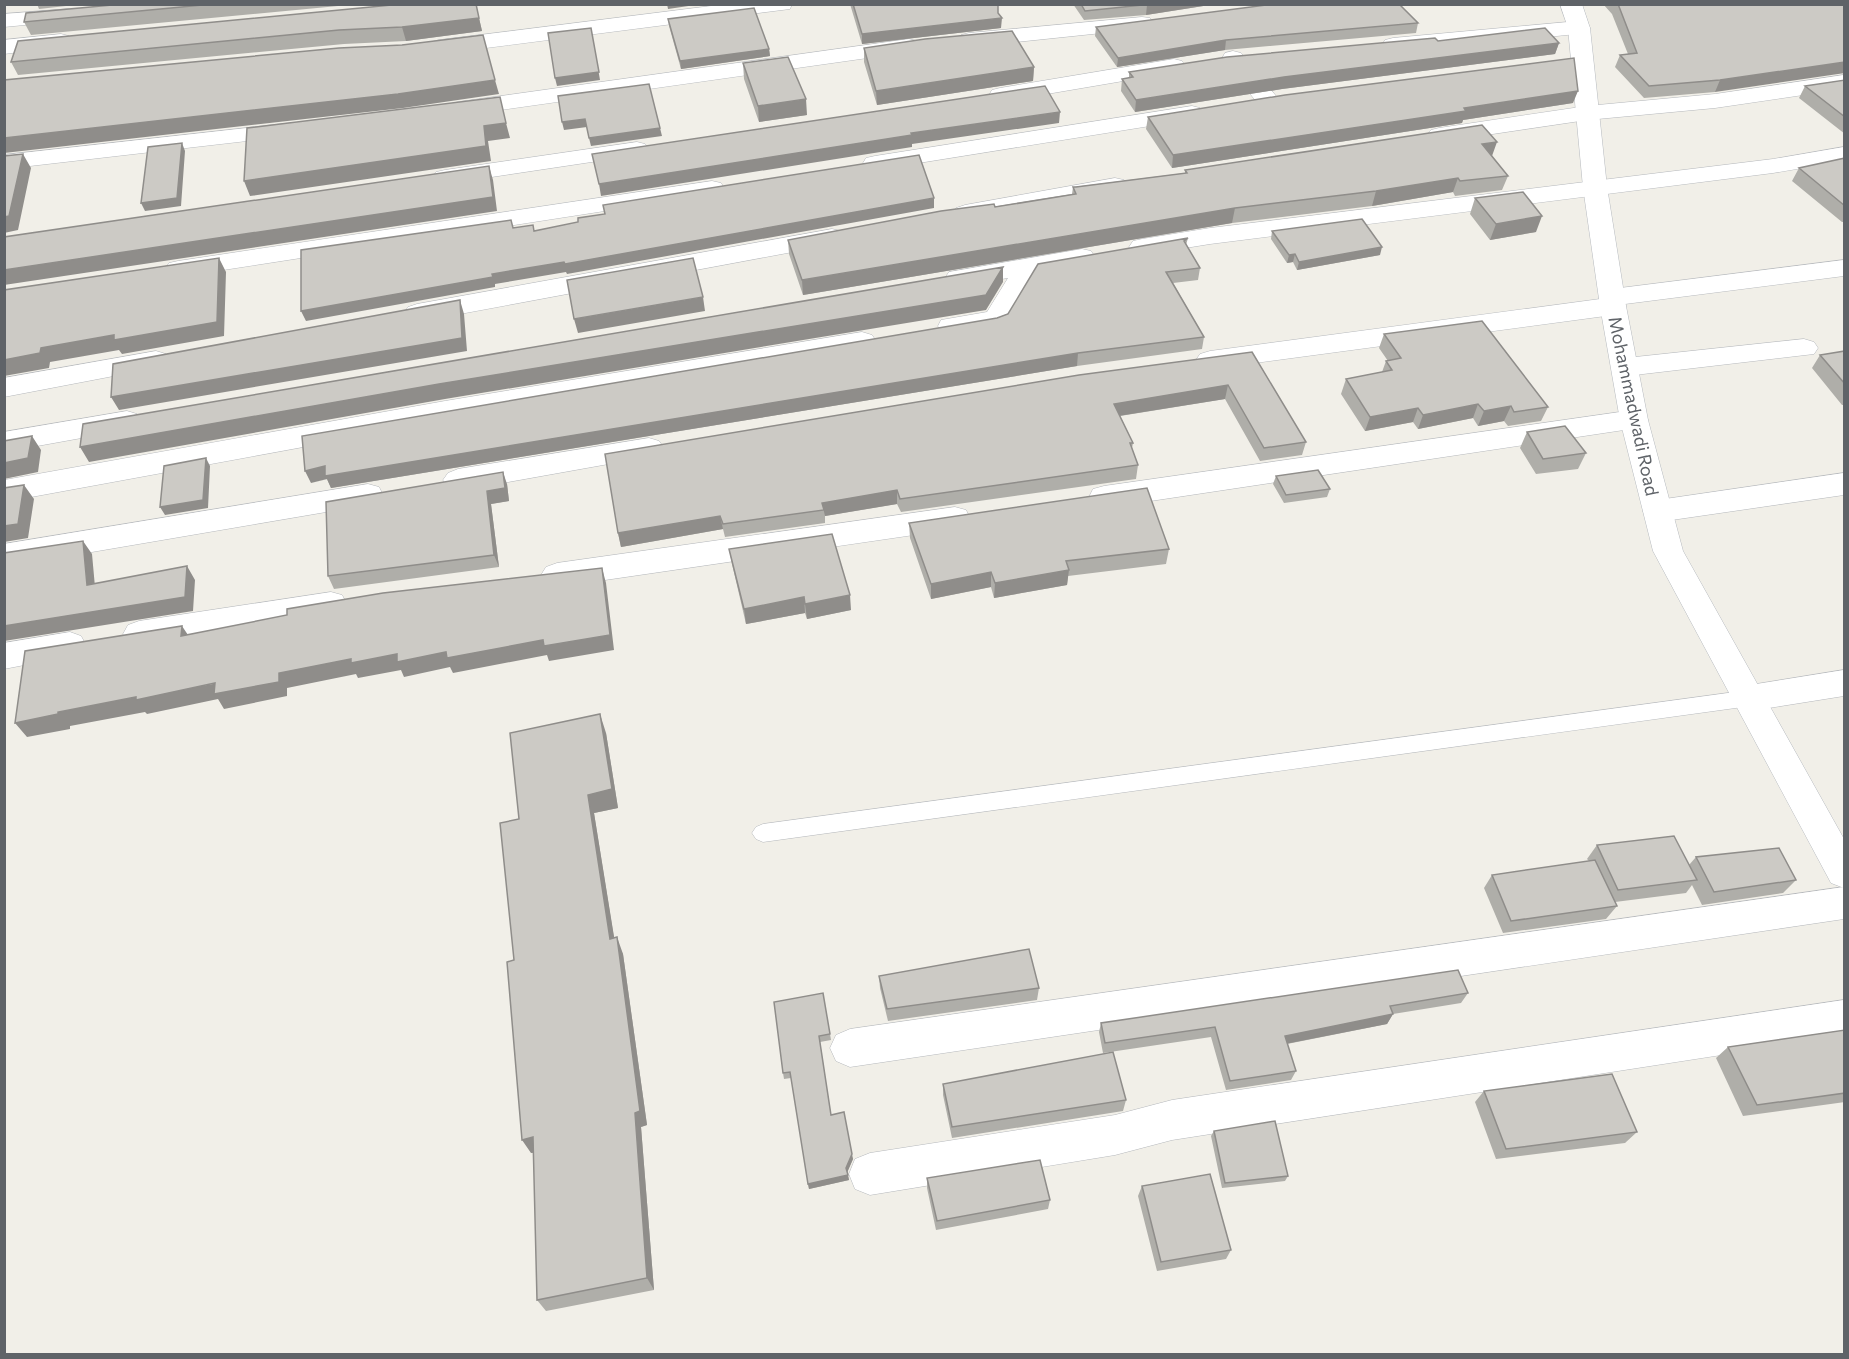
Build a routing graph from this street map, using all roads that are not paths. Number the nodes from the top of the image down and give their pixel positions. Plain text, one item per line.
1 (782, 4) edge
2 (86, 14) edge
3 (1575, 16) edge
4 (4, 21) edge
5 (1158, 21) edge
6 (87, 39) edge
7 (948, 42) edge
8 (925, 44) edge
9 (1376, 46) edge
10 (4, 47) edge
11 (418, 49) edge
12 (1257, 56) edge
13 (1213, 61) junction
14 (1845, 82) edge
15 (1294, 97) edge
16 (977, 99) edge
17 (1211, 110) edge
18 (438, 112) edge
19 (1587, 113) junction
20 (309, 128) edge
21 (1412, 139) edge
22 (660, 146) edge
23 (1845, 154) edge
24 (4, 162) edge
25 (852, 166) edge
26 (426, 180) edge
27 (1144, 181) edge
28 (734, 185) edge
29 (1595, 187) junction
30 (942, 217) edge
31 (860, 232) edge
32 (1027, 267) junction
33 (1845, 268) edge
34 (157, 272) edge
35 (932, 283) edge
36 (1612, 302) junction
37 (391, 317) edge
38 (925, 330) edge
39 (890, 336) edge
40 (1804, 348) dead end
41 (180, 356) edge
42 (1182, 363) edge
43 (1626, 367) junction
44 (4, 388) edge
45 (145, 417) edge
46 (1634, 420) junction
47 (4, 441) edge
48 (672, 444) edge
49 (438, 483) edge
50 (1845, 484) edge
51 (4, 491) edge
52 (391, 491) edge
53 (1077, 501) edge
54 (1658, 511) junction
55 (982, 514) edge
56 (4, 556) edge
57 (532, 578) edge
58 (355, 600) edge
59 (4, 656) edge
60 (1845, 683) edge
61 (1750, 698) junction
62 (763, 833) dead end
63 (1845, 872) edge
64 (1845, 903) edge
65 (1845, 1018) edge
66 (850, 1048) dead end
67 (870, 1174) dead end

1 - 11 street
2 - 4 street
3 - 9 street
3 - 19 street, Mohammadwadi Road
5 - 7 street
6 - 10 street
8 - 18 street
12 - 13 street
13 - 15 street
13 - 16 street
14 - 19 street
17 - 25 street
19 - 21 street
19 - 29 street, Mohammadwadi Road
20 - 24 street
22 - 26 street
23 - 29 street
27 - 30 street
28 - 34 street
29 - 32 street
29 - 36 street, Mohammadwadi Road
31 - 37 street
32 - 35 street
32 - 38 street
33 - 36 street
36 - 42 street
36 - 43 street, Mohammadwadi Road
39 - 51 street
40 - 43 street
41 - 44 street
43 - 46 street, Mohammadwadi Road
45 - 47 street
46 - 53 street
46 - 54 street, Mohammadwadi Road
48 - 49 street
50 - 54 street
52 - 56 street
54 - 61 street, Mohammadwadi Road
55 - 57 street
58 - 59 street
60 - 61 street
61 - 62 lane
61 - 63 street, Mohammadwadi Road
64 - 66 street
65 - 67 street

